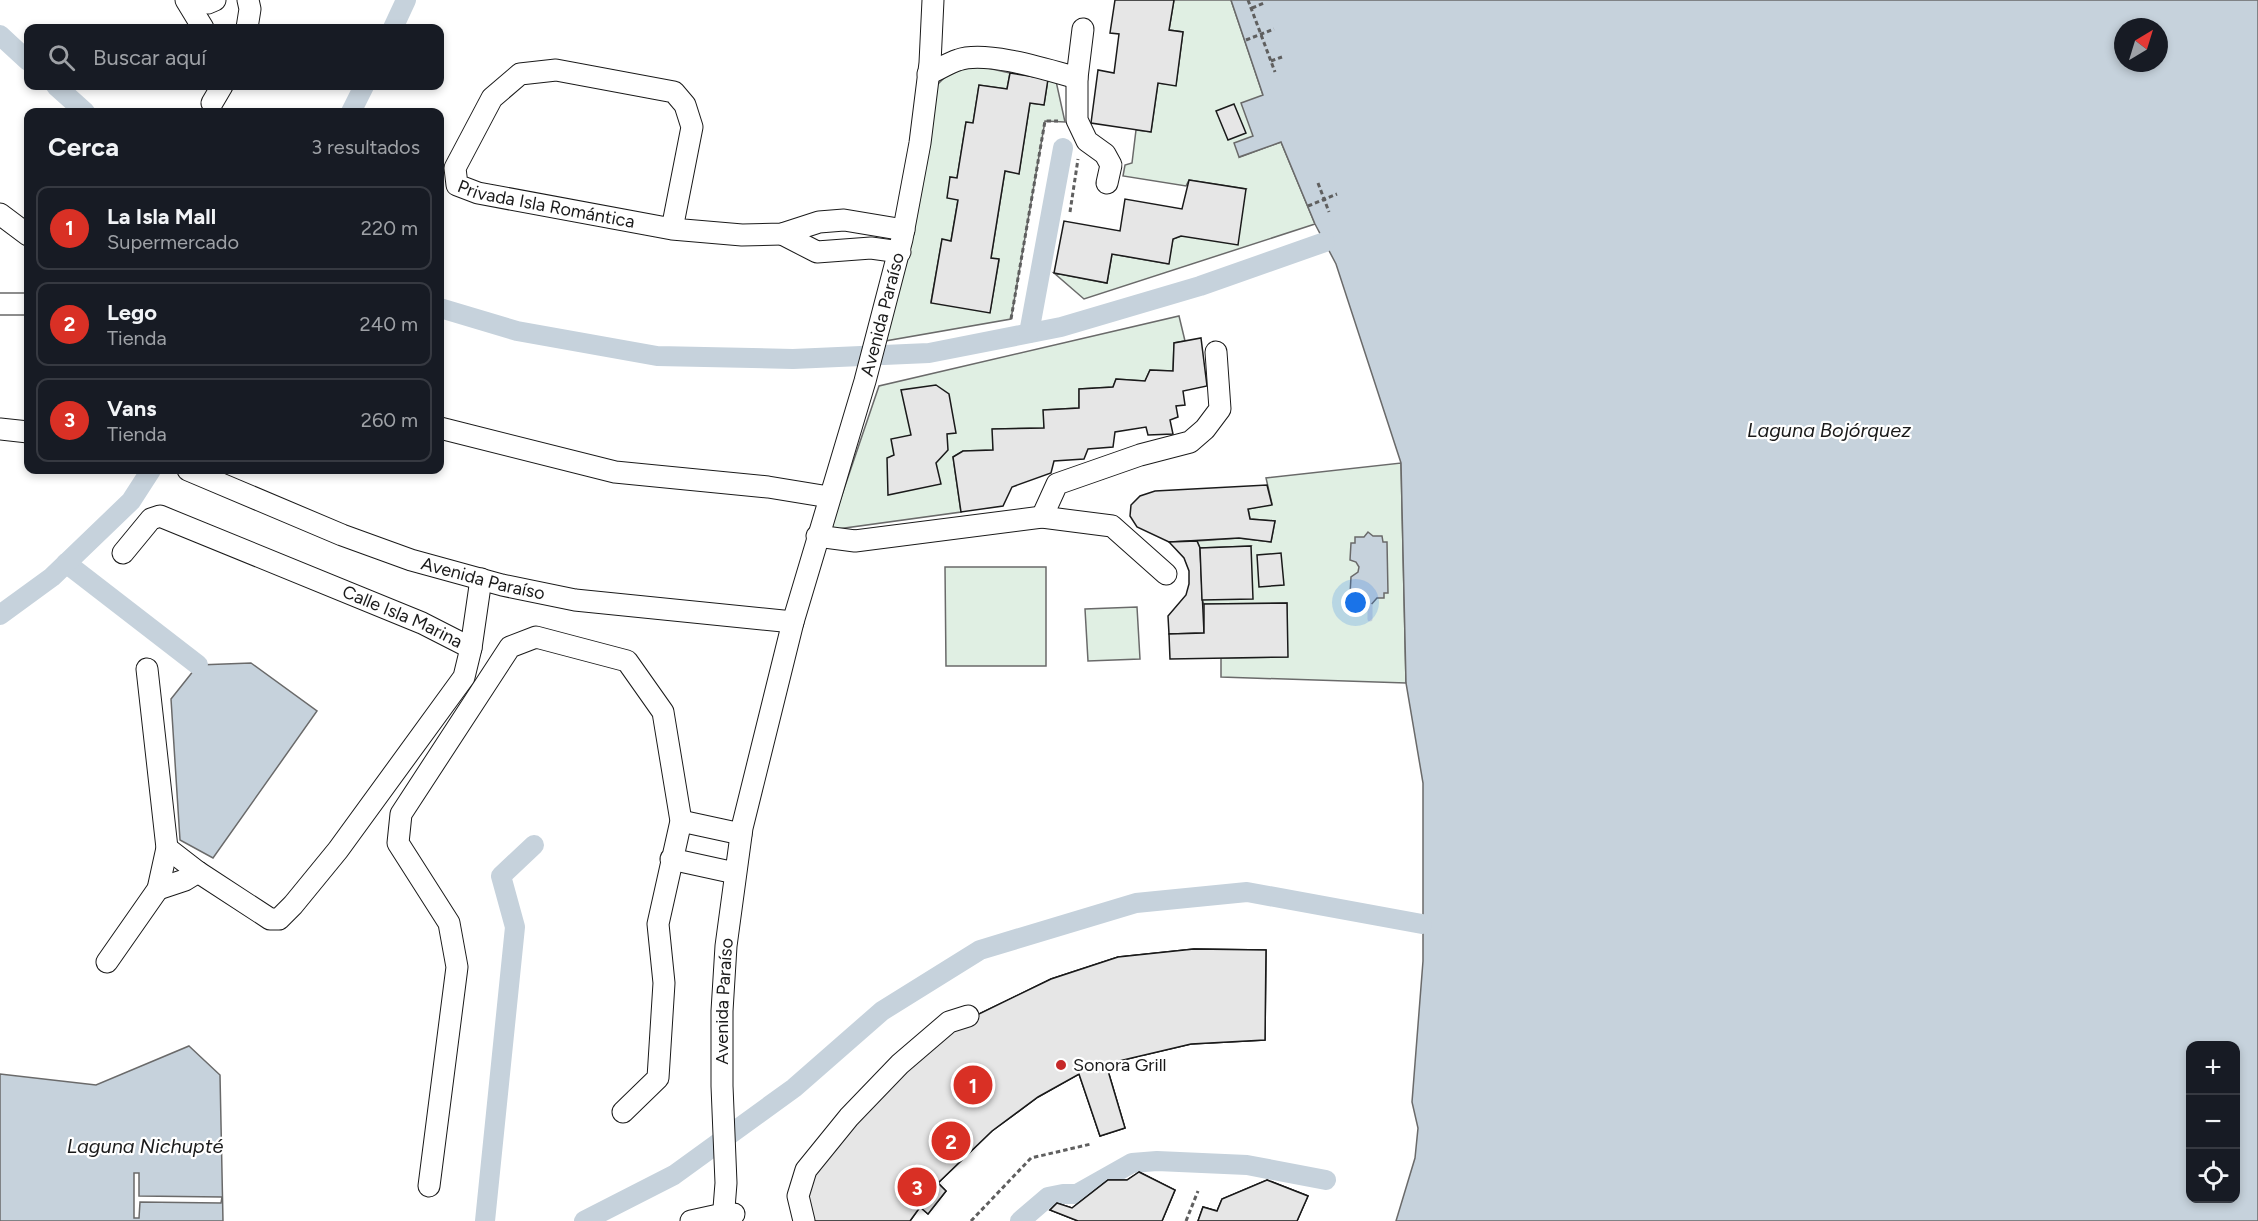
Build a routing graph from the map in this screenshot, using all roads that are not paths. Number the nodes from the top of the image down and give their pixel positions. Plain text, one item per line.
1 (215, 0) edge
2 (248, 0) edge
3 (933, 0) edge
4 (187, 1) edge
5 (201, 24) edge
6 (248, 24) edge
7 (1083, 28) dead end
8 (928, 75) junction
9 (1077, 78) junction
10 (1107, 183) dead end
11 (0, 214) edge
12 (672, 229) junction
13 (904, 230) junction
14 (24, 232) edge
15 (782, 234) junction
16 (900, 252) junction
17 (0, 303) edge
18 (24, 304) edge
19 (1216, 352) dead end
20 (0, 429) edge
21 (444, 429) edge
22 (24, 432) edge
23 (197, 474) edge
24 (830, 497) junction
25 (1042, 517) junction
26 (818, 536) junction
27 (123, 553) dead end
28 (1166, 574) dead end
29 (481, 579) junction
30 (793, 622) junction
31 (471, 648) junction
32 (147, 669) dead end
33 (681, 822) junction
34 (741, 834) junction
35 (167, 848) junction
36 (671, 859) junction
37 (198, 872) junction
38 (735, 873) junction
39 (159, 889) junction
40 (107, 962) dead end
41 (968, 1016) dead end
42 (623, 1112) dead end
43 (429, 1186) dead end
44 (729, 1217) edge
45 (691, 1221) edge
46 (804, 1221) edge

1 - 4 street
2 - 6 street
3 - 8 street, Avenida Paraíso
4 - 5 street
7 - 9 street
8 - 9 street
8 - 13 street, Avenida Paraíso
9 - 10 street
11 - 14 street
12 - 12 street, Privada Isla Romántica
12 - 15 street, Privada Isla Romántica
13 - 15 street, Privada Isla Romántica
13 - 16 street, Avenida Paraíso
15 - 16 street, Privada Isla Romántica
16 - 24 street, Avenida Paraíso
17 - 18 street
19 - 25 street
20 - 22 street
21 - 24 street
23 - 29 street, Avenida Paraíso
24 - 26 street, Avenida Paraíso
25 - 26 street
25 - 28 street
26 - 30 street, Avenida Paraíso
27 - 31 street, Calle Isla Marina
29 - 30 street, Avenida Paraíso
29 - 31 street
30 - 34 street, Avenida Paraíso
31 - 37 street, Calle Isla Marina
32 - 35 street
33 - 34 street
33 - 36 street
33 - 43 street
34 - 38 street, Avenida Paraíso
35 - 37 street, Calle Isla Marina
35 - 39 street
36 - 38 street
36 - 42 street
37 - 39 street
38 - 44 street, Avenida Paraíso
39 - 40 street
41 - 46 street
44 - 45 street

